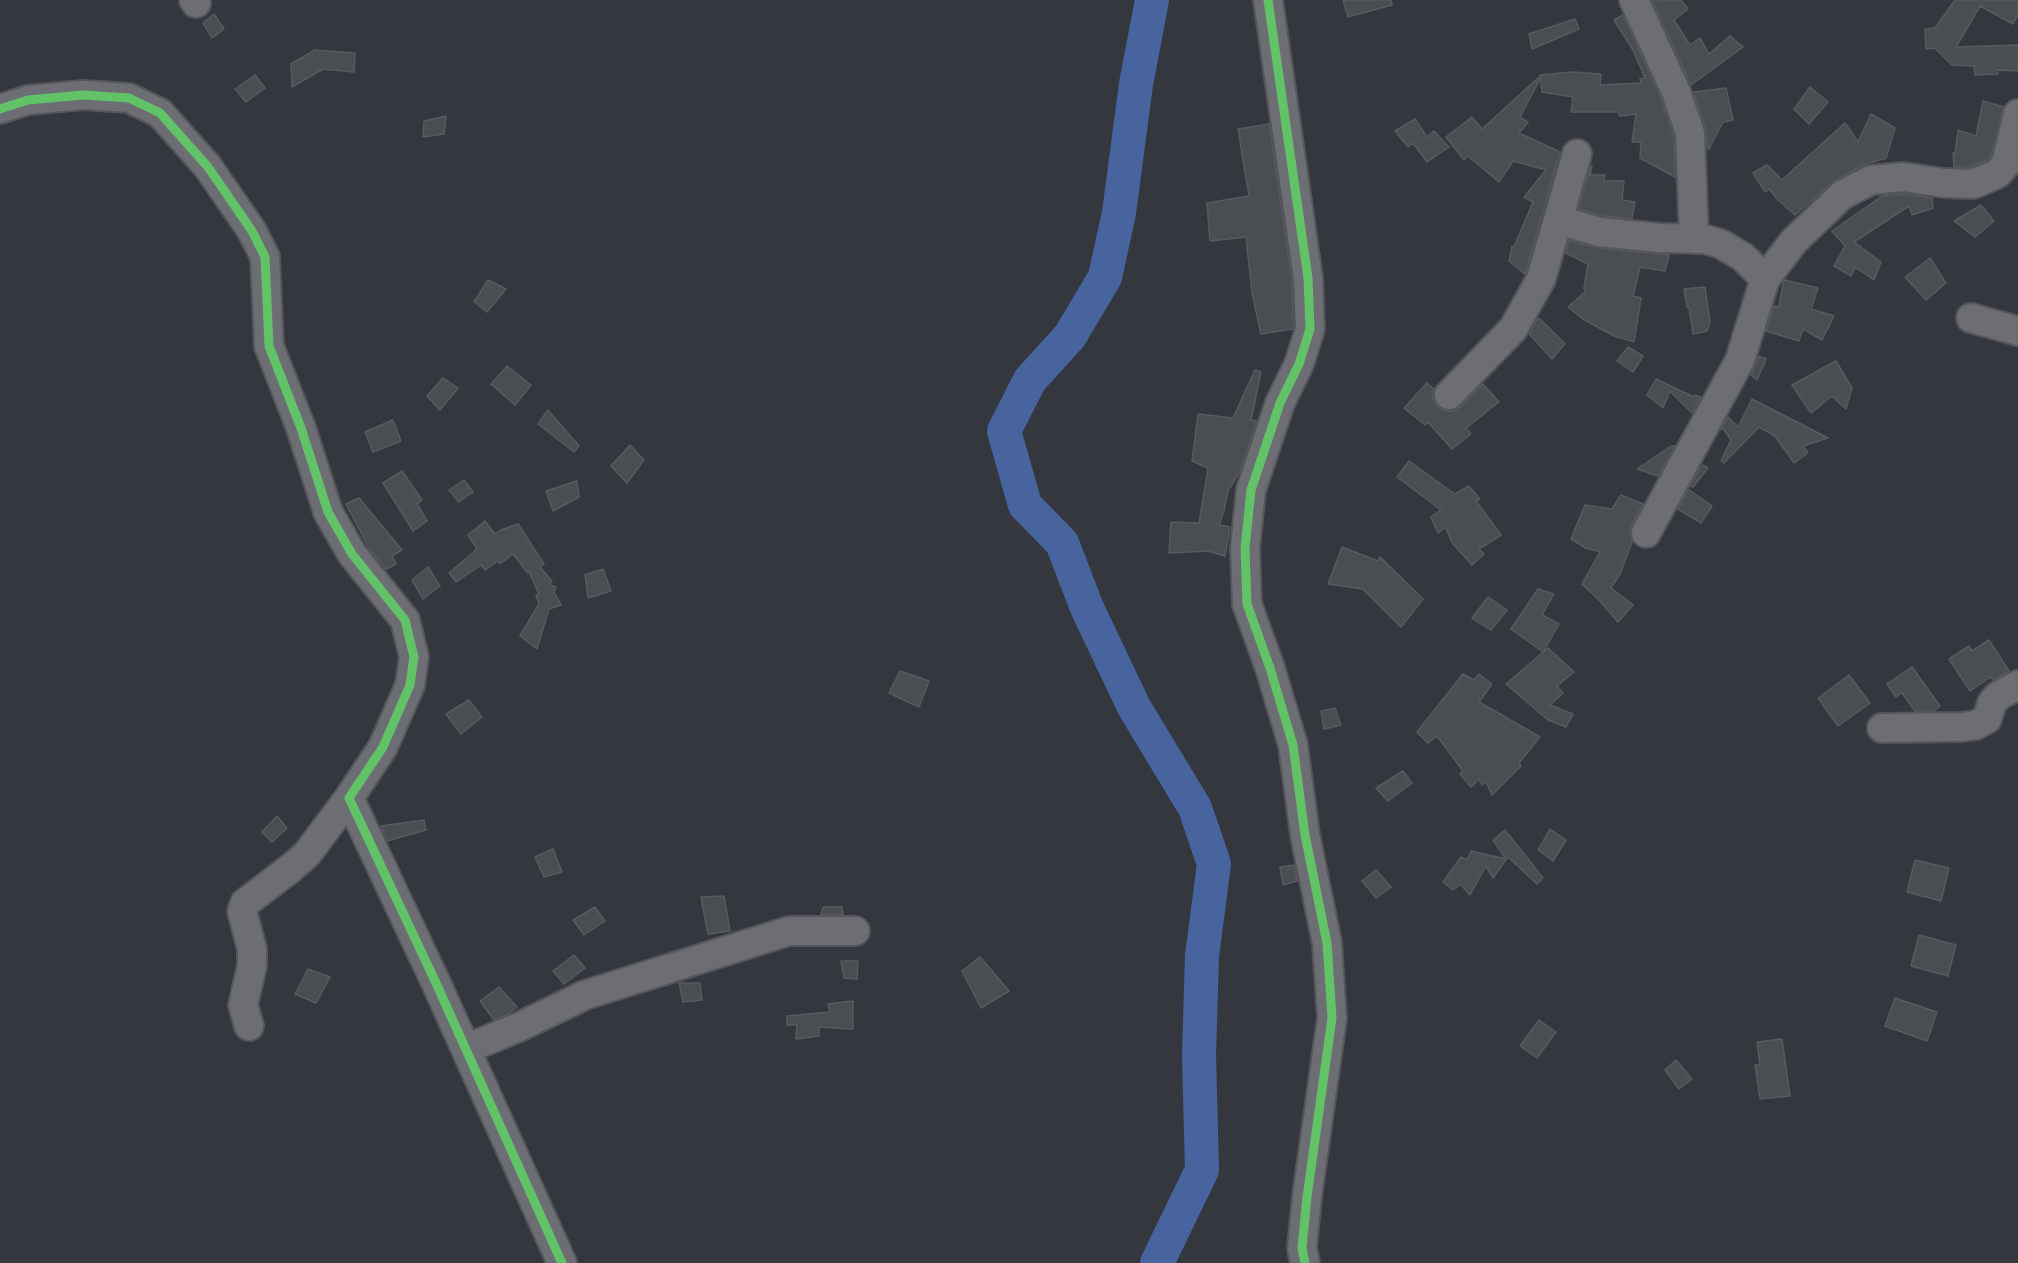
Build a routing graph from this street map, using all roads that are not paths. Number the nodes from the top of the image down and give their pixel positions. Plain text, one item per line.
1 (1268, 0) edge
2 (1634, 0) edge
3 (0, 109) edge
4 (2018, 114) edge
5 (1577, 154) dead end
6 (1559, 220) junction
7 (1694, 239) junction
8 (1765, 279) junction
9 (1971, 318) dead end
10 (2018, 332) edge
11 (1449, 395) dead end
12 (1646, 533) dead end
13 (2018, 685) edge
14 (1882, 728) dead end
15 (348, 798) junction
16 (855, 931) dead end
17 (249, 1026) dead end
18 (466, 1049) junction
19 (562, 1263) edge
20 (1305, 1263) edge

1 - 20 street
2 - 7 street
3 - 15 street
4 - 8 street
5 - 6 street
6 - 7 street
6 - 11 street
7 - 8 street
8 - 12 street
9 - 10 street
13 - 14 street
15 - 17 street
15 - 18 street
16 - 18 street
18 - 19 street

